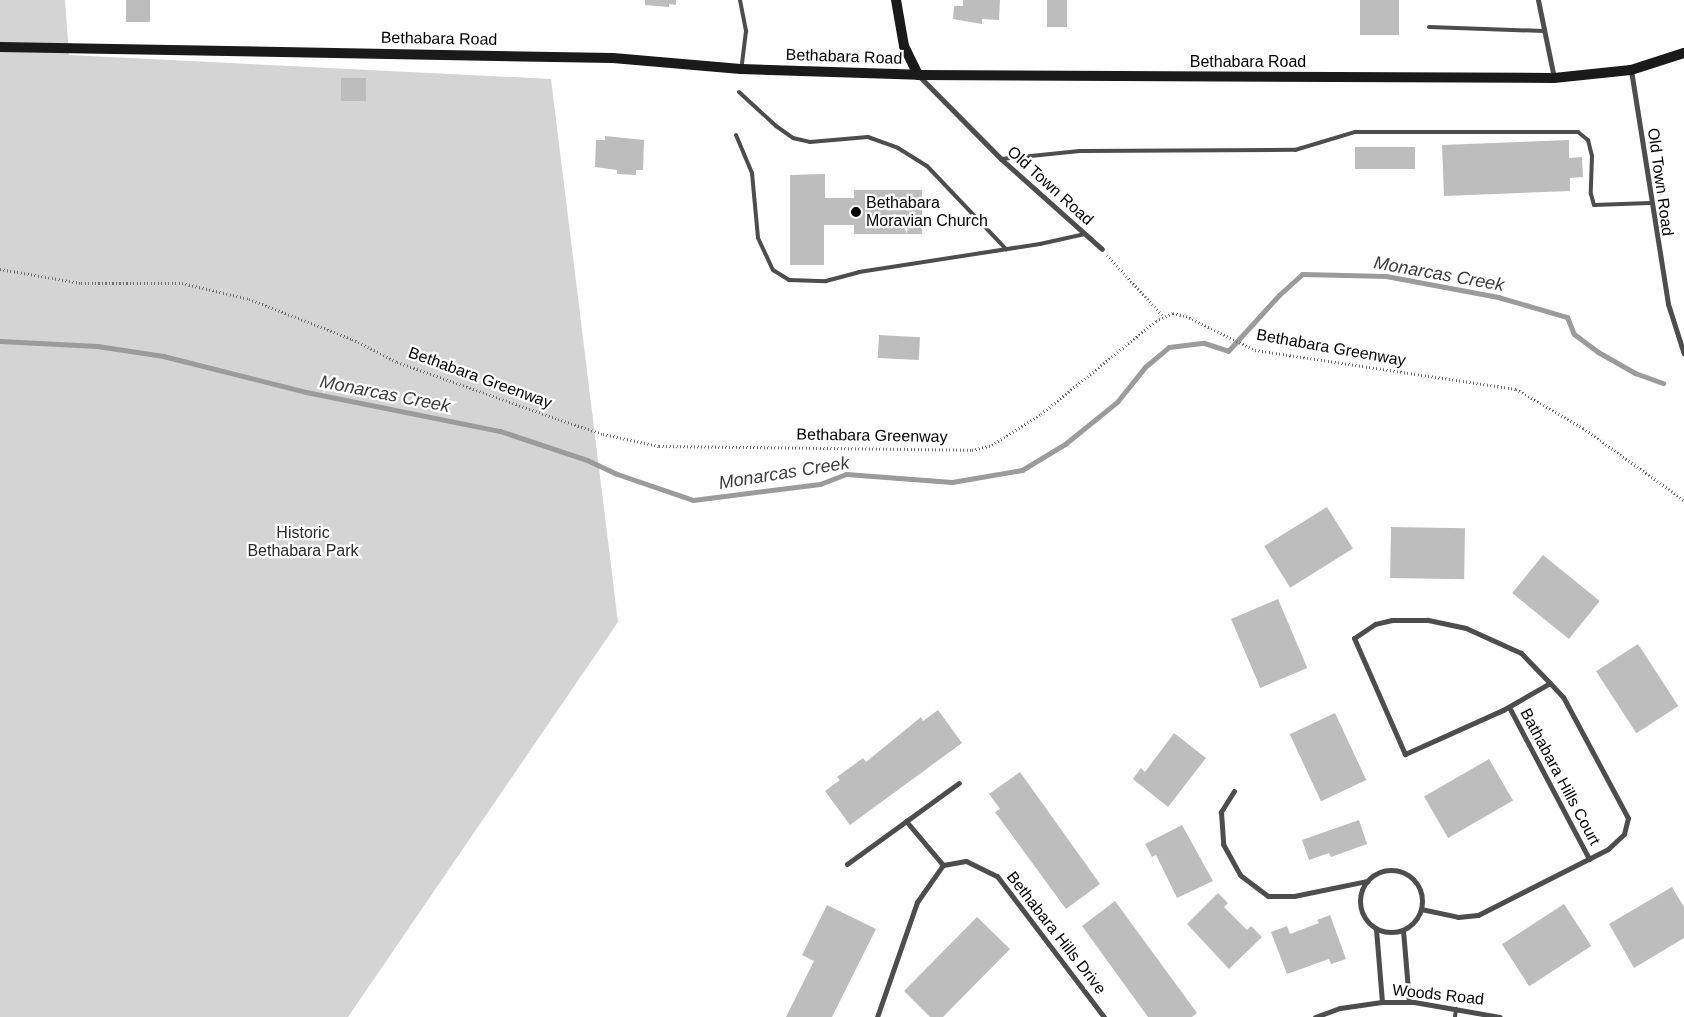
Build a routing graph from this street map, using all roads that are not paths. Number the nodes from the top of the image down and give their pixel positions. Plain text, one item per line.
1 (740, 0) edge
2 (896, 0) edge
3 (1538, 0) edge
4 (1429, 27) dead end
5 (1544, 31) junction
6 (0, 47) edge
7 (1684, 53) edge
8 (741, 69) junction
9 (1631, 70) junction
10 (918, 75) junction
11 (1554, 78) junction
12 (739, 92) dead end
13 (736, 135) dead end
14 (1001, 159) junction
15 (1650, 203) junction
16 (1085, 234) junction
17 (1006, 249) junction
18 (1102, 250) road end
19 (1684, 354) edge
20 (1550, 683) junction
21 (1509, 707) junction
22 (959, 782) dead end
23 (1234, 791) dead end
24 (906, 821) junction
25 (1589, 859) junction
26 (847, 864) dead end
27 (943, 865) junction
28 (1368, 881) junction
29 (1421, 909) junction
30 (1376, 929) junction
31 (1403, 930) junction
32 (1382, 1002) junction
33 (1409, 1002) junction
34 (1456, 1008) junction
35 (877, 1017) edge
36 (1104, 1017) edge
37 (1315, 1017) edge
38 (1455, 1017) edge
39 (1500, 1017) edge

1 - 8 lane
2 - 10 street
3 - 5 street
4 - 5 lane
5 - 11 street
6 - 8 street, Bethabara Road
7 - 9 street, Bethabara Road
8 - 10 street, Bethabara Road
9 - 11 street, Bethabara Road
9 - 15 street, Old Town Road
10 - 11 street, Bethabara Road
10 - 14 street, Old Town Road
12 - 17 lane
13 - 17 lane
14 - 15 lane
14 - 16 street, Old Town Road
15 - 19 street, Old Town Road
16 - 17 lane
16 - 18 street, Old Town Road
20 - 21 street, Bathabara Hills Court
20 - 21 street, Bathabara Hills Court
20 - 25 street, Bathabara Hills Court
21 - 25 street, Bathabara Hills Court
22 - 24 street
23 - 28 street
24 - 26 street
24 - 27 street
25 - 29 street, Bathabara Hills Court
27 - 35 street
27 - 36 street, Bethabara Hills Drive
28 - 29 street
28 - 30 street
29 - 31 street
30 - 31 street
30 - 32 street
31 - 33 street
32 - 33 street, Woods Road
32 - 37 street, Woods Road
33 - 34 street, Woods Road
34 - 38 lane
34 - 39 street, Woods Road

